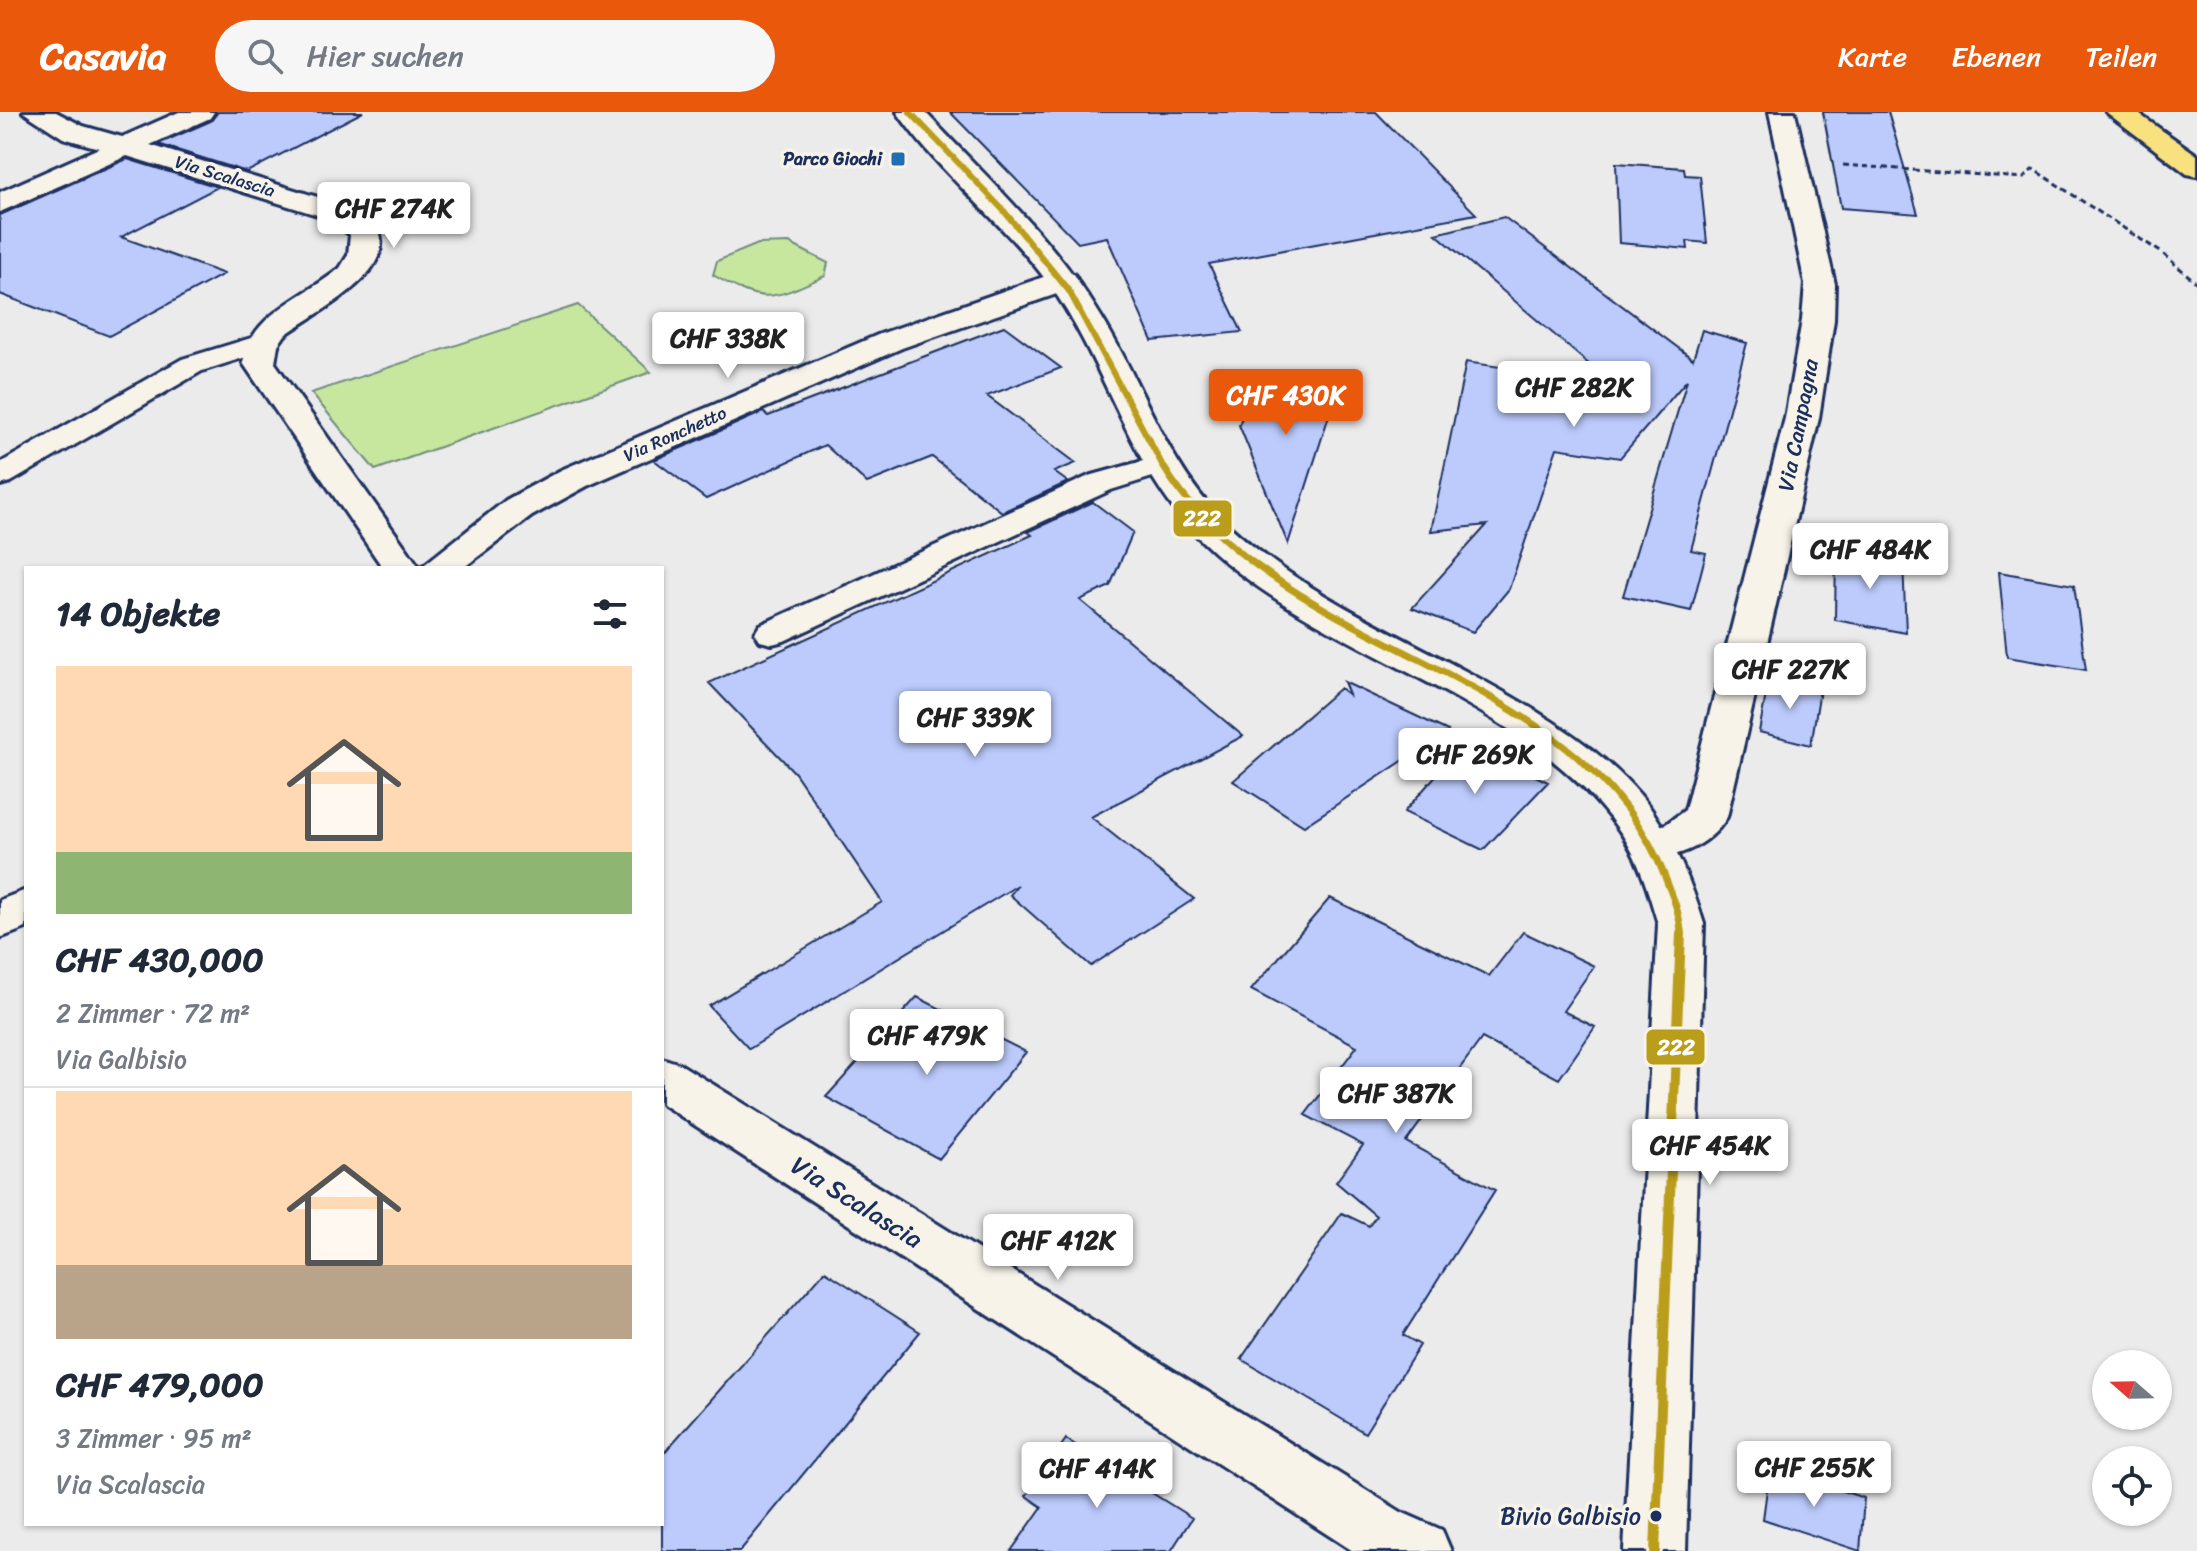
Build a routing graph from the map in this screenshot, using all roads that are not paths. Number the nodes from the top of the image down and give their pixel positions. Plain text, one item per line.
1 (36, 112) edge
2 (201, 112) edge
3 (910, 112) edge
4 (1782, 112) edge
5 (2119, 112) edge
6 (120, 146) junction
7 (2197, 168) edge
8 (0, 203) edge
9 (1063, 281) junction
10 (261, 343) junction
11 (1161, 465) junction
12 (0, 476) edge
13 (401, 566) edge
14 (442, 566) edge
15 (772, 633) dead end
16 (1653, 843) junction
17 (24, 908) edge
18 (0, 921) edge
19 (664, 1079) edge
20 (1420, 1551) edge
21 (1655, 1551) edge

1 - 6 street, Via Scalascia
2 - 6 street
3 - 9 street
4 - 16 street, Via Campagna
5 - 7 highway
6 - 8 street
6 - 10 street, Via Scalascia
9 - 11 street
9 - 14 street, Via Ronchetto
10 - 12 lane
10 - 13 street
11 - 15 lane
11 - 16 street
16 - 21 street
17 - 18 street
19 - 20 street, Via Scalascia

